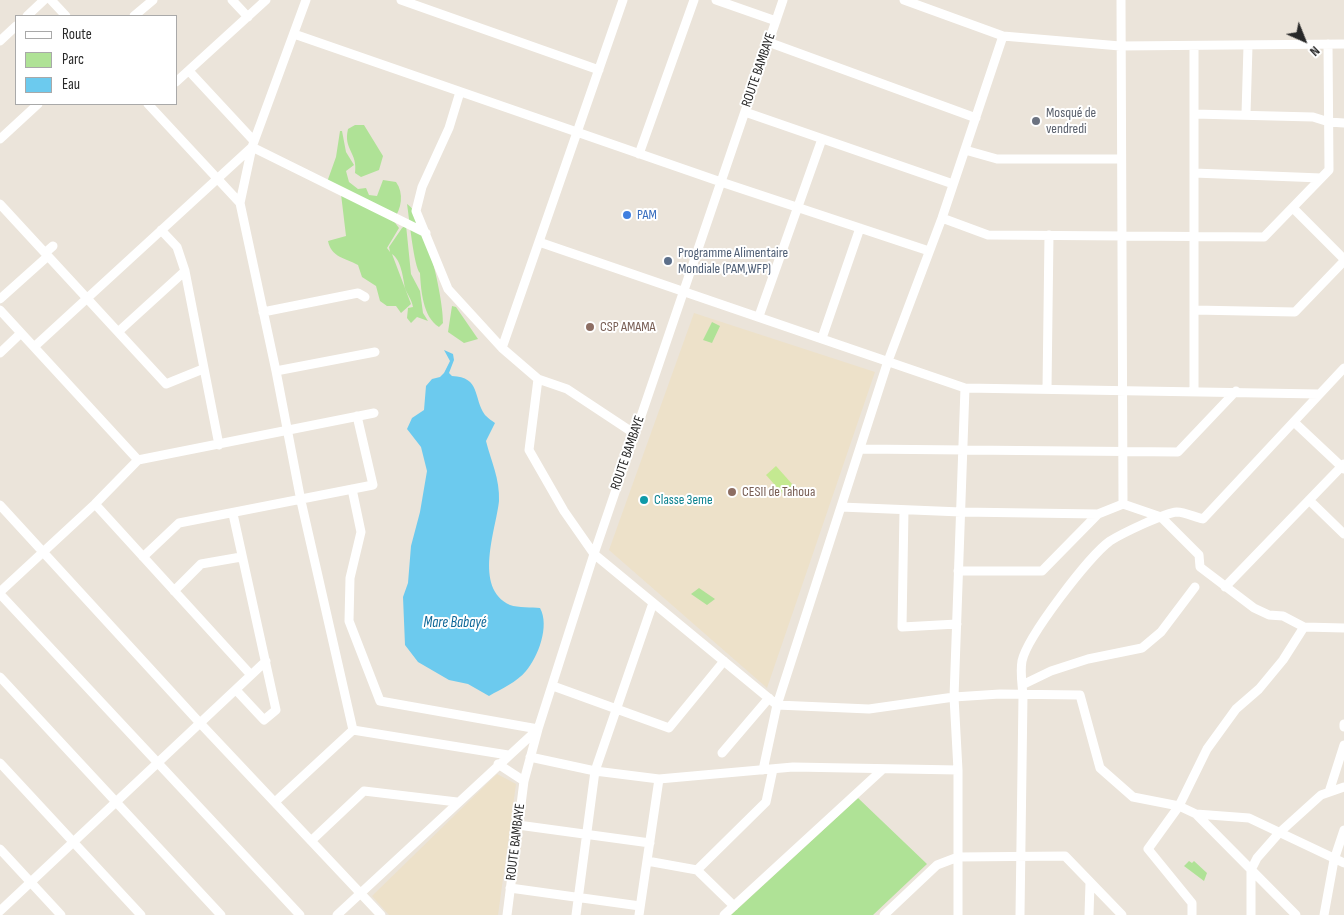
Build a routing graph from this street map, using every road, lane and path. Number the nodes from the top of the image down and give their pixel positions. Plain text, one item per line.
1 (44, 0) edge
2 (51, 0) edge
3 (153, 0) edge
4 (232, 0) edge
5 (266, 0) edge
6 (306, 0) edge
7 (400, 0) edge
8 (623, 0) edge
9 (694, 0) edge
10 (716, 0) edge
11 (783, 0) edge
12 (904, 0) edge
13 (1121, 0) edge
14 (419, 3) edge
15 (928, 4) edge
16 (28, 15) edge
17 (65, 15) edge
18 (135, 15) edge
19 (248, 17) junction
20 (776, 21) junction
21 (15, 27) edge
22 (294, 34) junction
23 (1003, 36) junction
24 (0, 41) edge
25 (768, 42) junction
26 (1328, 44) junction
27 (1344, 44) edge
28 (1120, 46) junction
29 (1194, 46) junction
30 (1248, 46) junction
31 (599, 70) junction
32 (188, 71) junction
33 (178, 80) edge
34 (460, 92) junction
35 (37, 105) edge
36 (150, 105) edge
37 (745, 112) junction
38 (1194, 114) junction
39 (1246, 114) junction
40 (976, 118) junction
41 (1329, 122) junction
42 (1344, 123) edge
43 (577, 132) junction
44 (0, 139) edge
45 (822, 139) junction
46 (253, 144) junction
47 (965, 150) junction
48 (639, 154) junction
49 (1121, 159) junction
50 (1194, 173) junction
51 (217, 178) junction
52 (1321, 178) junction
53 (721, 182) junction
54 (953, 184) junction
55 (240, 202) junction
56 (0, 204) edge
57 (798, 208) junction
58 (1293, 208) junction
59 (942, 218) junction
60 (860, 228) junction
61 (162, 230) junction
62 (426, 232) junction
63 (1049, 235) junction
64 (1122, 235) junction
65 (1194, 237) junction
66 (539, 242) junction
67 (53, 246) dead end
68 (929, 250) junction
69 (47, 255) junction
70 (1344, 260) edge
71 (185, 271) junction
72 (684, 290) junction
73 (365, 297) dead end
74 (86, 298) junction
75 (0, 299) edge
76 (0, 310) edge
77 (1194, 310) junction
78 (264, 312) junction
79 (759, 316) junction
80 (118, 332) junction
81 (21, 333) junction
82 (822, 338) junction
83 (34, 347) junction
84 (502, 348) junction
85 (375, 352) dead end
86 (0, 353) edge
87 (888, 361) junction
88 (1344, 368) edge
89 (203, 370) junction
90 (276, 371) junction
91 (538, 379) junction
92 (964, 388) junction
93 (1047, 389) junction
94 (1122, 389) junction
95 (1194, 391) junction
96 (1236, 392) junction
97 (1319, 394) junction
98 (374, 413) dead end
99 (356, 416) junction
100 (1294, 422) junction
101 (287, 431) junction
102 (635, 434) junction
103 (219, 444) junction
104 (860, 449) junction
105 (962, 449) junction
106 (1121, 451) junction
107 (138, 460) junction
108 (1343, 466) edge
109 (352, 489) junction
110 (1309, 500) junction
111 (301, 501) junction
112 (95, 504) junction
113 (1123, 504) junction
114 (0, 505) edge
115 (841, 507) junction
116 (904, 510) junction
117 (961, 512) junction
118 (233, 514) junction
119 (1098, 514) junction
120 (1160, 517) junction
121 (1344, 534) edge
122 (44, 552) junction
123 (594, 554) junction
124 (143, 557) junction
125 (242, 557) junction
126 (958, 572) junction
127 (1195, 586) dead end
128 (1225, 587) junction
129 (174, 591) junction
130 (0, 593) edge
131 (653, 602) junction
132 (957, 624) junction
133 (1304, 627) junction
134 (1344, 628) edge
135 (266, 661) junction
136 (724, 661) junction
137 (252, 675) junction
138 (0, 677) edge
139 (1022, 685) junction
140 (553, 686) junction
141 (236, 690) junction
142 (1023, 695) junction
143 (954, 697) junction
144 (773, 702) junction
145 (617, 709) junction
146 (199, 722) junction
147 (538, 729) junction
148 (352, 730) junction
149 (1344, 745) edge
150 (722, 753) dead end
151 (508, 755) junction
152 (530, 757) junction
153 (0, 763) edge
154 (158, 764) junction
155 (498, 764) junction
156 (768, 769) junction
157 (883, 769) junction
158 (958, 770) junction
159 (594, 771) junction
160 (659, 779) junction
161 (524, 781) junction
162 (1344, 787) edge
163 (1329, 792) junction
164 (275, 802) junction
165 (457, 802) junction
166 (116, 804) junction
167 (1179, 806) junction
168 (1196, 814) junction
169 (518, 825) junction
170 (1344, 830) edge
171 (1279, 833) junction
172 (586, 834) junction
173 (311, 841) junction
174 (650, 843) junction
175 (73, 844) junction
176 (0, 849) edge
177 (958, 857) junction
178 (1020, 857) junction
179 (1334, 860) junction
180 (647, 862) junction
181 (1344, 863) edge
182 (697, 870) junction
183 (1251, 870) junction
184 (31, 883) junction
185 (1090, 883) junction
186 (510, 888) junction
187 (360, 893) junction
188 (578, 898) junction
189 (734, 906) junction
190 (639, 910) edge
191 (0, 912) edge
192 (60, 915) edge
193 (141, 915) edge
194 (221, 915) edge
195 (300, 915) edge
196 (337, 915) edge
197 (381, 915) edge
198 (507, 915) edge
199 (576, 915) edge
200 (724, 915) edge
201 (884, 915) edge
202 (958, 915) edge
203 (1020, 915) edge
204 (1089, 915) edge
205 (1122, 915) edge
206 (1192, 915) edge
207 (1251, 915) edge
208 (1296, 915) edge
209 (1324, 915) edge

1 - 16 street
2 - 17 street
3 - 18 street
4 - 19 street
5 - 19 street
6 - 22 street
7 - 14 street
8 - 31 street
9 - 48 street
10 - 20 street
11 - 20 street, ROUTE BAMBAYE
12 - 15 street
13 - 28 street
14 - 31 street
15 - 23 street
19 - 32 street
20 - 25 street, ROUTE BAMBAYE
21 - 24 street
22 - 34 street
22 - 46 street
23 - 28 street
23 - 40 street
25 - 37 street, ROUTE BAMBAYE
25 - 40 street
26 - 27 street
26 - 30 street
26 - 41 street
28 - 29 street
28 - 49 street
29 - 30 street
29 - 38 street
30 - 39 street
31 - 43 street
32 - 33 street
32 - 46 street
34 - 43 street
34 - 62 street
35 - 44 street
36 - 51 street
37 - 45 street
37 - 53 street, ROUTE BAMBAYE
38 - 39 street
38 - 50 street
39 - 41 street
40 - 47 street
41 - 42 street
41 - 52 street
43 - 48 street
43 - 66 street
45 - 54 street
45 - 57 street
46 - 51 street
46 - 55 street
46 - 62 street
47 - 49 street
47 - 54 street
48 - 53 street
49 - 64 street
50 - 52 street
50 - 65 street
51 - 55 street
51 - 61 street
52 - 58 street
53 - 57 street
53 - 72 street, ROUTE BAMBAYE
54 - 59 street
55 - 78 street
56 - 69 street
57 - 60 street
57 - 79 street
58 - 65 street
58 - 70 street
59 - 63 street
59 - 68 street
60 - 68 street
60 - 82 street
61 - 71 street
61 - 74 street
62 - 84 street
63 - 64 street
63 - 93 street
64 - 65 street
64 - 94 street
65 - 77 street
66 - 72 street
66 - 84 street
67 - 69 street
68 - 87 street
69 - 74 street
69 - 75 street
70 - 77 street
71 - 80 street
71 - 89 street
72 - 79 street
72 - 102 street, ROUTE BAMBAYE
73 - 78 street
74 - 80 street
74 - 83 street
76 - 81 street
77 - 95 street
78 - 90 street
79 - 82 street
80 - 89 street
81 - 83 street
81 - 86 street
82 - 87 street
83 - 107 street
84 - 91 street
85 - 90 street
87 - 92 street
87 - 104 street
88 - 97 street
89 - 103 street
90 - 101 street
91 - 102 street
91 - 123 street
92 - 93 street
92 - 105 street
93 - 94 street
94 - 95 street
94 - 106 street
95 - 96 street
96 - 97 street
96 - 106 street
97 - 100 street
98 - 99 street
99 - 101 street
99 - 109 street
100 - 108 street
100 - 120 street
101 - 103 street
101 - 111 street
102 - 123 street, ROUTE BAMBAYE
103 - 107 street
104 - 105 street
104 - 115 street
105 - 106 street
105 - 117 street
106 - 113 street
107 - 112 street
108 - 110 street
109 - 111 street
109 - 147 street
110 - 121 street
110 - 128 street
111 - 118 street
111 - 148 street
112 - 122 street
112 - 124 street
113 - 119 street
113 - 120 street
114 - 122 street
115 - 116 street
115 - 144 street
116 - 117 street
116 - 132 street
117 - 119 street
117 - 126 street
118 - 124 street
118 - 125 street
119 - 126 street
120 - 128 street
120 - 139 street
122 - 130 street
122 - 146 street
123 - 131 street
123 - 140 street, ROUTE BAMBAYE
124 - 129 street
125 - 129 street
125 - 135 street
126 - 132 street
127 - 139 street
128 - 133 street
129 - 137 street
130 - 154 street
131 - 136 street
131 - 145 street
132 - 143 street
133 - 134 street
133 - 167 street
135 - 137 street
135 - 141 street
136 - 144 street
136 - 145 street
137 - 141 street
138 - 166 street
139 - 142 street
140 - 145 street
140 - 147 street, ROUTE BAMBAYE
141 - 146 street
142 - 143 street
142 - 167 street
142 - 178 street
143 - 144 street
143 - 158 street
144 - 150 street
144 - 156 street
145 - 159 street
146 - 154 street
146 - 164 street
147 - 151 street
147 - 152 street, ROUTE BAMBAYE
148 - 151 street
148 - 164 street
149 - 163 street
151 - 155 street
152 - 159 street
152 - 161 street, ROUTE BAMBAYE
153 - 175 street
154 - 166 street
154 - 195 street
155 - 161 street
155 - 165 street
156 - 157 street
156 - 160 street
156 - 182 street
157 - 158 street
157 - 189 street
158 - 177 street
159 - 160 street
159 - 172 street
160 - 174 street
161 - 169 street, ROUTE BAMBAYE
162 - 163 street
163 - 171 street
164 - 173 street
165 - 173 street
165 - 187 street
166 - 175 street
166 - 194 street
167 - 168 street
167 - 206 street
168 - 171 street
168 - 183 street
169 - 172 street
169 - 186 street, ROUTE BAMBAYE
170 - 179 street
171 - 179 street
171 - 183 street
172 - 174 street
172 - 188 street
173 - 187 street
174 - 180 street
175 - 184 street
175 - 193 street
176 - 184 street
177 - 178 street
177 - 201 street
177 - 202 street
178 - 185 street
178 - 203 street
179 - 181 street
179 - 209 street
180 - 182 street
180 - 190 street
182 - 189 street
183 - 207 street
183 - 208 street
184 - 191 street
184 - 192 street
185 - 204 street
185 - 205 street
186 - 188 street
186 - 198 street, ROUTE BAMBAYE
187 - 196 street
187 - 197 street
188 - 190 street
188 - 199 street
189 - 200 street

